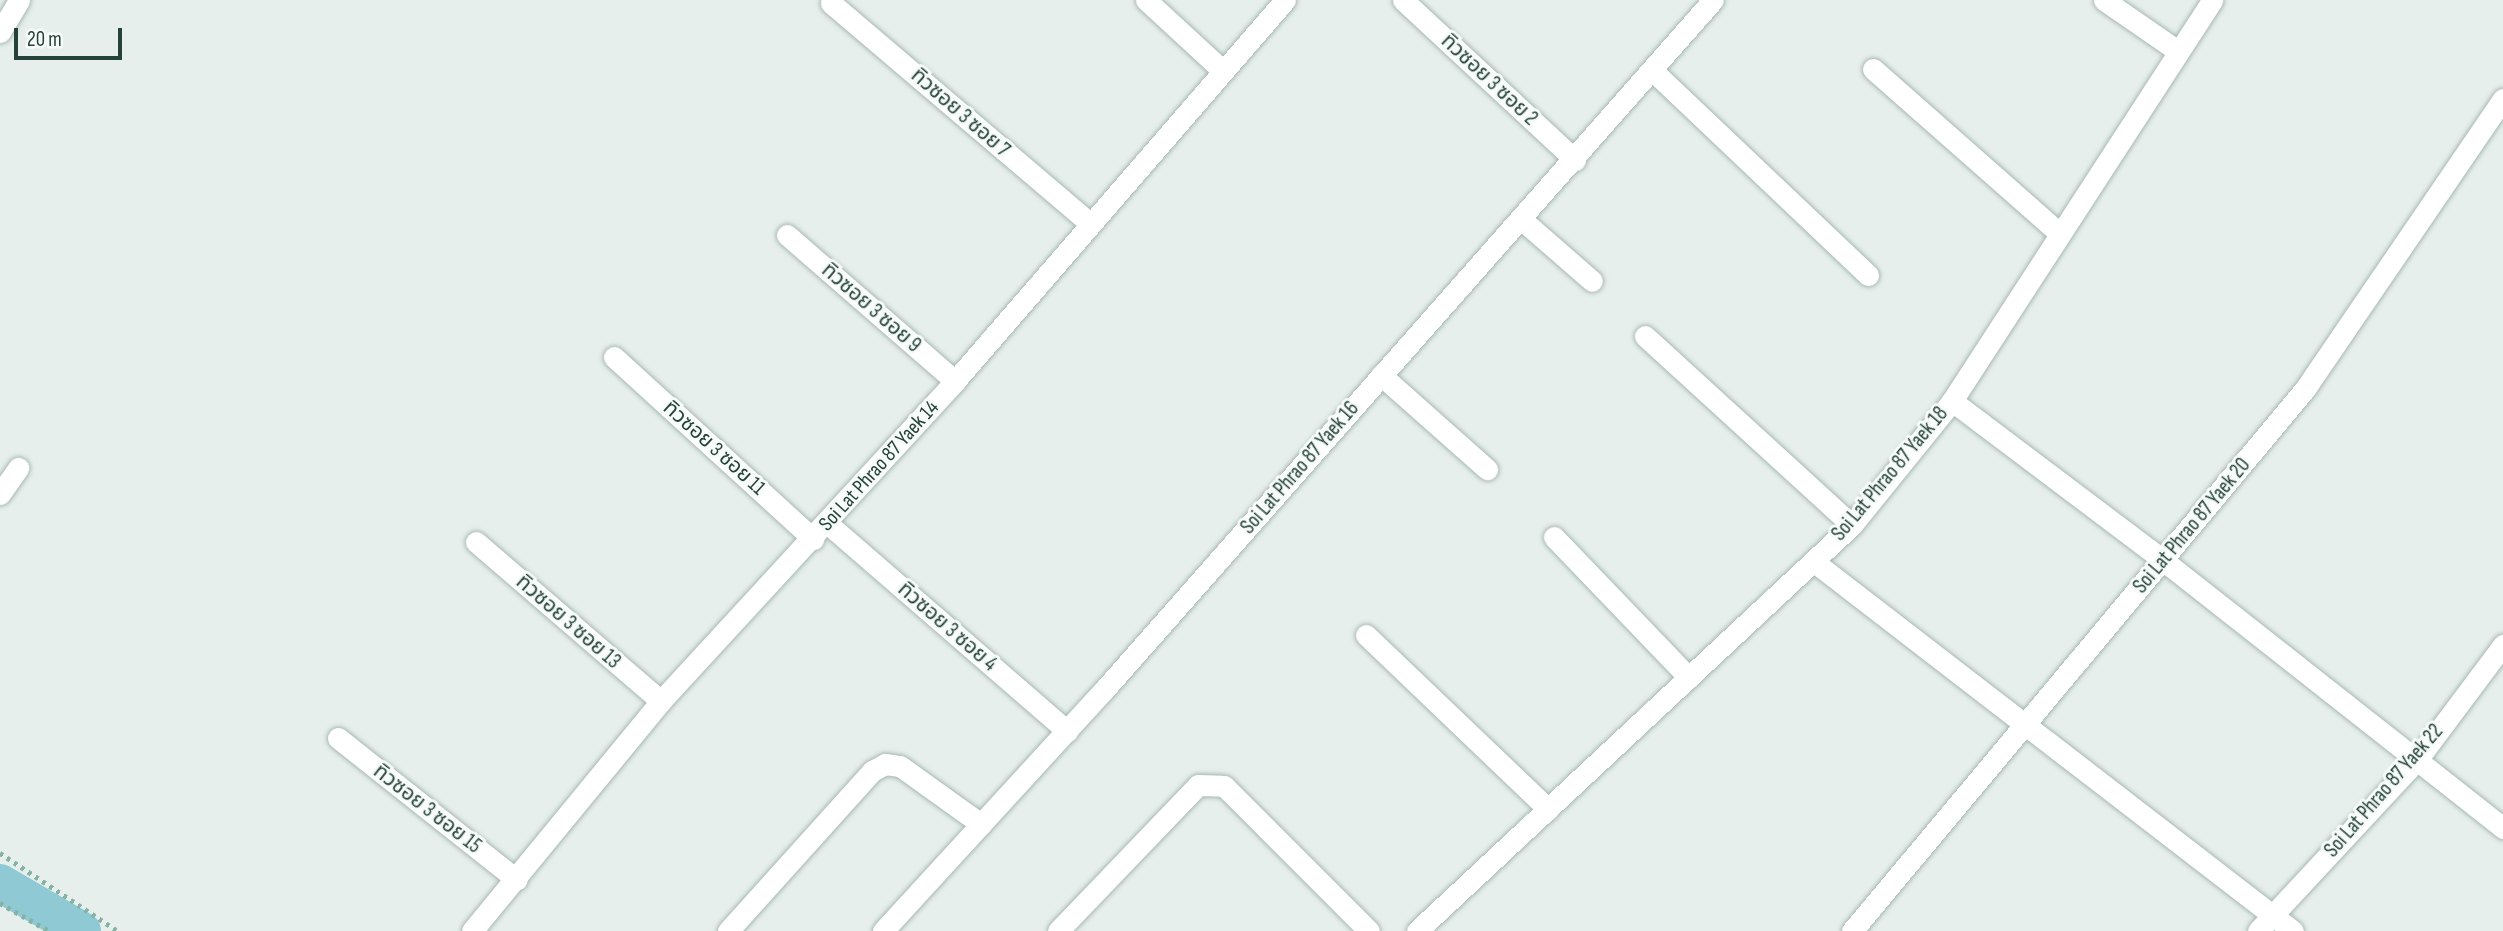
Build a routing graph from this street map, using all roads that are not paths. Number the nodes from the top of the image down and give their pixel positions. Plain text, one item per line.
1 (19, 0) edge
2 (1146, 0) edge
3 (1285, 0) edge
4 (1403, 0) edge
5 (1713, 0) edge
6 (2104, 0) edge
7 (2212, 0) edge
8 (831, 3) dead end
9 (0, 32) edge
10 (2178, 51) junction
11 (1221, 69) junction
12 (1873, 69) dead end
13 (1652, 70) junction
14 (2503, 99) edge
15 (1575, 160) junction
16 (1521, 219) junction
17 (1088, 222) junction
18 (2060, 234) junction
19 (787, 235) dead end
20 (1868, 275) dead end
21 (1592, 281) dead end
22 (1645, 336) dead end
23 (614, 358) dead end
24 (1381, 375) junction
25 (955, 381) junction
26 (1952, 401) junction
27 (18, 468) dead end
28 (1487, 468) dead end
29 (0, 494) edge
30 (1852, 525) junction
31 (820, 531) junction
32 (1554, 537) dead end
33 (476, 542) dead end
34 (1813, 561) junction
35 (2164, 561) junction
36 (1366, 635) dead end
37 (2503, 645) edge
38 (1689, 677) junction
39 (661, 701) junction
40 (2025, 723) junction
41 (1067, 731) junction
42 (338, 738) dead end
43 (2417, 760) junction
44 (1548, 809) junction
45 (981, 824) junction
46 (2503, 828) edge
47 (517, 880) junction
48 (2265, 923) edge
49 (472, 931) edge
50 (728, 931) edge
51 (883, 931) edge
52 (1058, 931) edge
53 (1369, 931) edge
54 (1417, 931) edge
55 (1852, 931) edge
56 (2293, 931) edge

1 - 9 street
2 - 11 street
3 - 11 street, Soi Lat Phrao 87 Yaek 14
4 - 15 street, ทิวซอย 3 ซอย 2
5 - 13 street, Soi Lat Phrao 87 Yaek 16
6 - 10 street
7 - 10 street, Soi Lat Phrao 87 Yaek 18
8 - 17 street, ทิวซอย 3 ซอย 7
10 - 18 street, Soi Lat Phrao 87 Yaek 18
11 - 17 street, Soi Lat Phrao 87 Yaek 14
12 - 18 street
13 - 15 street, Soi Lat Phrao 87 Yaek 16
13 - 20 street
14 - 35 street, Soi Lat Phrao 87 Yaek 20
15 - 16 street, Soi Lat Phrao 87 Yaek 16
16 - 21 street
16 - 24 street, Soi Lat Phrao 87 Yaek 16
17 - 25 street, Soi Lat Phrao 87 Yaek 14
18 - 26 street, Soi Lat Phrao 87 Yaek 18
19 - 25 street, ทิวซอย 3 ซอย 9
22 - 30 street
23 - 31 street, ทิวซอย 3 ซอย 11
24 - 28 street
24 - 41 street, Soi Lat Phrao 87 Yaek 16
25 - 31 street, Soi Lat Phrao 87 Yaek 14
26 - 30 street, Soi Lat Phrao 87 Yaek 18
26 - 35 street
27 - 29 street
30 - 34 street, Soi Lat Phrao 87 Yaek 18
31 - 39 street, Soi Lat Phrao 87 Yaek 14
31 - 41 street, ทิวซอย 3 ซอย 4
32 - 38 street
33 - 39 street, ทิวซอย 3 ซอย 13
34 - 38 street, Soi Lat Phrao 87 Yaek 18
34 - 40 street
35 - 40 street, Soi Lat Phrao 87 Yaek 20
35 - 43 street
36 - 44 street
37 - 43 street, Soi Lat Phrao 87 Yaek 22
38 - 44 street, Soi Lat Phrao 87 Yaek 18
39 - 47 street, Soi Lat Phrao 87 Yaek 14
40 - 48 street
40 - 55 street, Soi Lat Phrao 87 Yaek 20
41 - 45 street, Soi Lat Phrao 87 Yaek 16
42 - 47 street, ทิวซอย 3 ซอย 15
43 - 46 street
43 - 48 street, Soi Lat Phrao 87 Yaek 22
44 - 54 street, Soi Lat Phrao 87 Yaek 18
45 - 50 street
45 - 51 street, Soi Lat Phrao 87 Yaek 16
47 - 49 street, Soi Lat Phrao 87 Yaek 14
48 - 56 street
52 - 53 street

